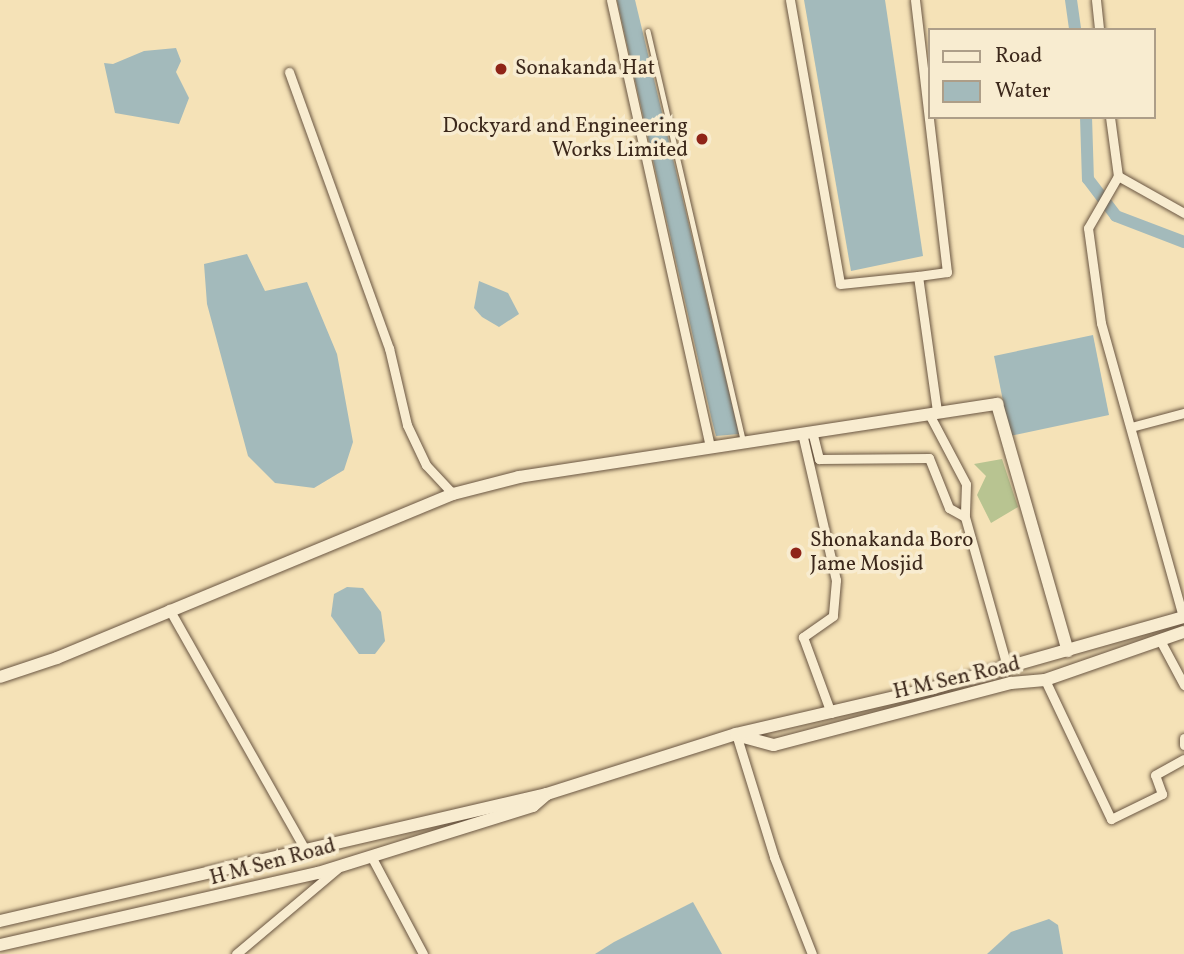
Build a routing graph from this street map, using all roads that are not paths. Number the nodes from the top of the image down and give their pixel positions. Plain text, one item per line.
1 (611, 0) edge
2 (790, 0) edge
3 (915, 0) edge
4 (1096, 0) edge
5 (1100, 28) edge
6 (648, 31) dead end
7 (289, 72) dead end
8 (928, 110) edge
9 (929, 119) edge
10 (1110, 119) edge
11 (1118, 176) junction
12 (1184, 213) edge
13 (918, 276) junction
14 (933, 413) junction
15 (1184, 413) edge
16 (1131, 427) junction
17 (807, 432) junction
18 (744, 441) junction
19 (710, 446) junction
20 (453, 494) junction
21 (965, 517) junction
22 (169, 609) junction
23 (1184, 617) edge
24 (1184, 632) edge
25 (1161, 642) junction
26 (1068, 651) junction
27 (1007, 666) junction
28 (0, 677) edge
29 (1045, 680) junction
30 (1184, 685) edge
31 (831, 713) junction
32 (736, 734) junction
33 (1184, 738) edge
34 (1184, 745) edge
35 (1184, 759) edge
36 (547, 794) junction
37 (348, 841) junction
38 (306, 851) junction
39 (371, 856) junction
40 (348, 863) junction
41 (0, 920) edge
42 (0, 945) edge
43 (236, 954) edge
44 (424, 954) edge
45 (812, 954) edge

1 - 19 street
2 - 13 street
3 - 8 street
4 - 5 street
6 - 18 lane
7 - 20 street
9 - 13 street
10 - 11 street
11 - 12 street
11 - 16 street
13 - 14 street
14 - 17 main road
14 - 21 street
14 - 26 main road
15 - 16 street
16 - 23 street
17 - 18 main road
17 - 21 street
17 - 31 street
18 - 19 main road
19 - 20 main road
20 - 22 main road
21 - 27 street
22 - 28 main road
22 - 38 street
23 - 26 main road, H M Sen Road
24 - 25 main road, H M Sen Road
25 - 29 main road, H M Sen Road
25 - 30 street
26 - 27 main road, H M Sen Road
27 - 31 main road, H M Sen Road
29 - 32 main road, H M Sen Road
29 - 35 street
31 - 32 main road, H M Sen Road
32 - 36 main road, H M Sen Road
32 - 45 street
33 - 34 street
36 - 37 main road, H M Sen Road
36 - 39 main road, H M Sen Road
37 - 38 main road, H M Sen Road
37 - 40 main road
38 - 41 main road, H M Sen Road
39 - 40 main road, H M Sen Road
39 - 44 street
40 - 42 main road, H M Sen Road
40 - 43 street

